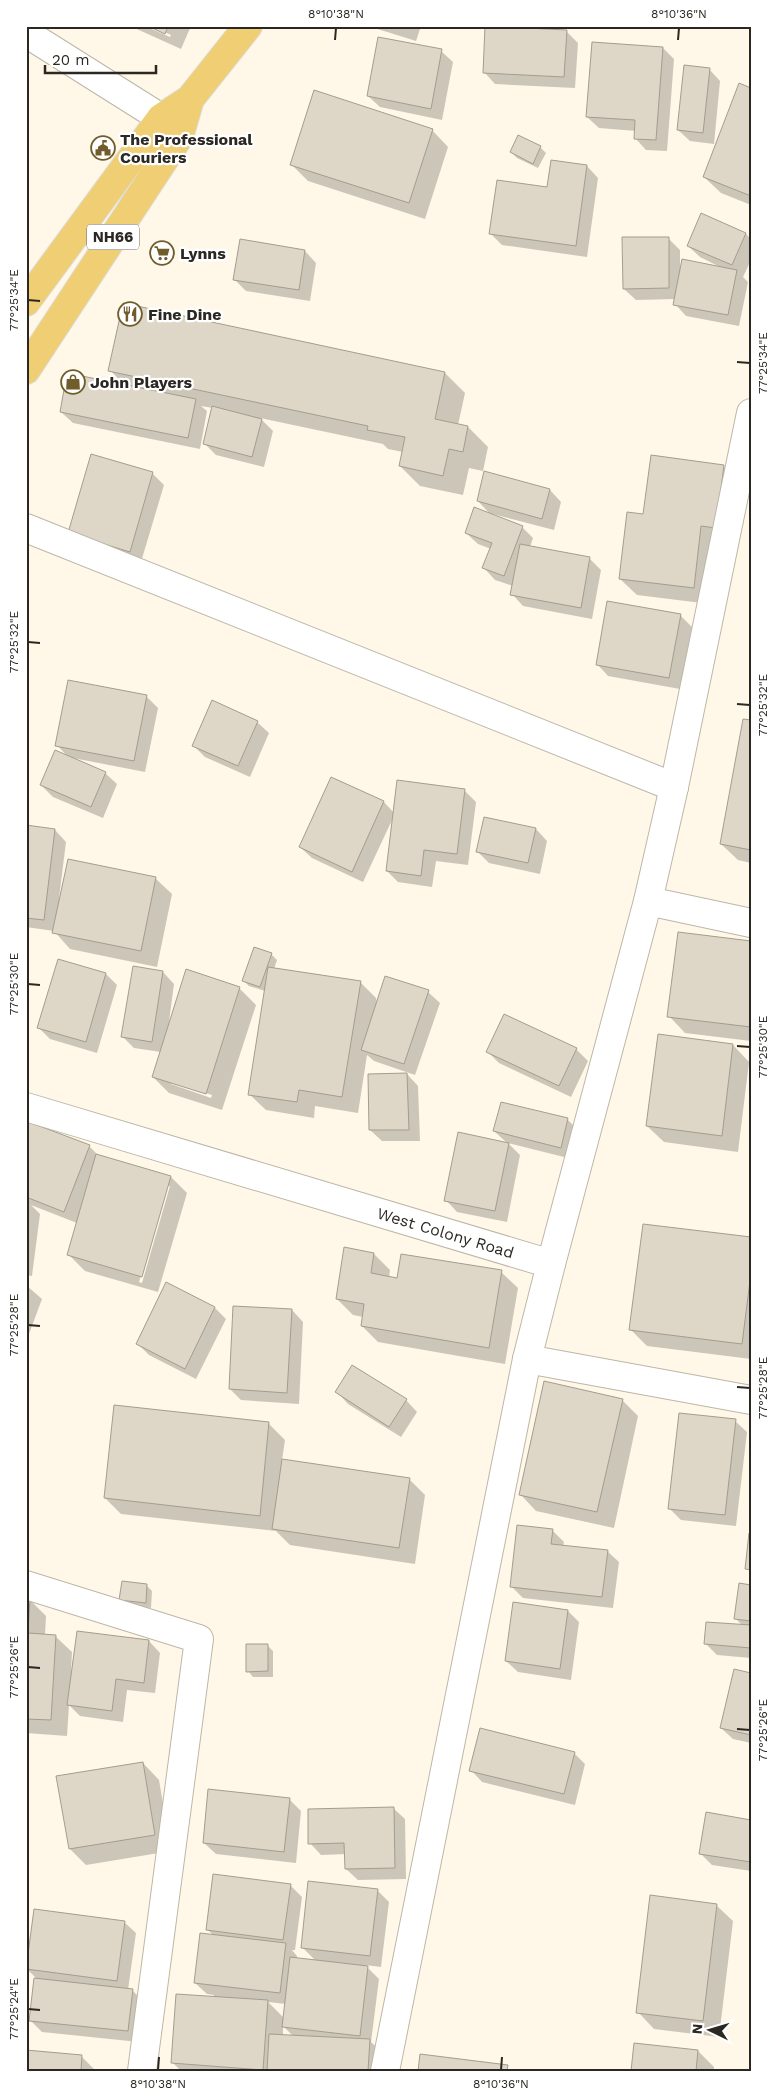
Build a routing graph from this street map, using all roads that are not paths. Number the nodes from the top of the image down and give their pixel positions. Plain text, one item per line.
1 (248, 26) edge
2 (26, 34) edge
3 (170, 127) junction
4 (26, 302) edge
5 (26, 370) edge
6 (751, 413) edge
7 (26, 528) edge
8 (674, 787) junction
9 (648, 901) junction
10 (751, 923) edge
11 (26, 1107) edge
12 (551, 1264) junction
13 (527, 1359) junction
14 (751, 1400) edge
15 (26, 1585) edge
16 (142, 2071) edge
17 (385, 2071) edge

1 - 3 highway, NH66
2 - 3 street
3 - 4 highway, NH66
3 - 5 highway, NH66
6 - 8 street
7 - 8 street
8 - 9 street
9 - 10 street
9 - 12 street
11 - 12 street, West Colony Road
12 - 13 street
13 - 14 street
13 - 17 street
15 - 16 street

